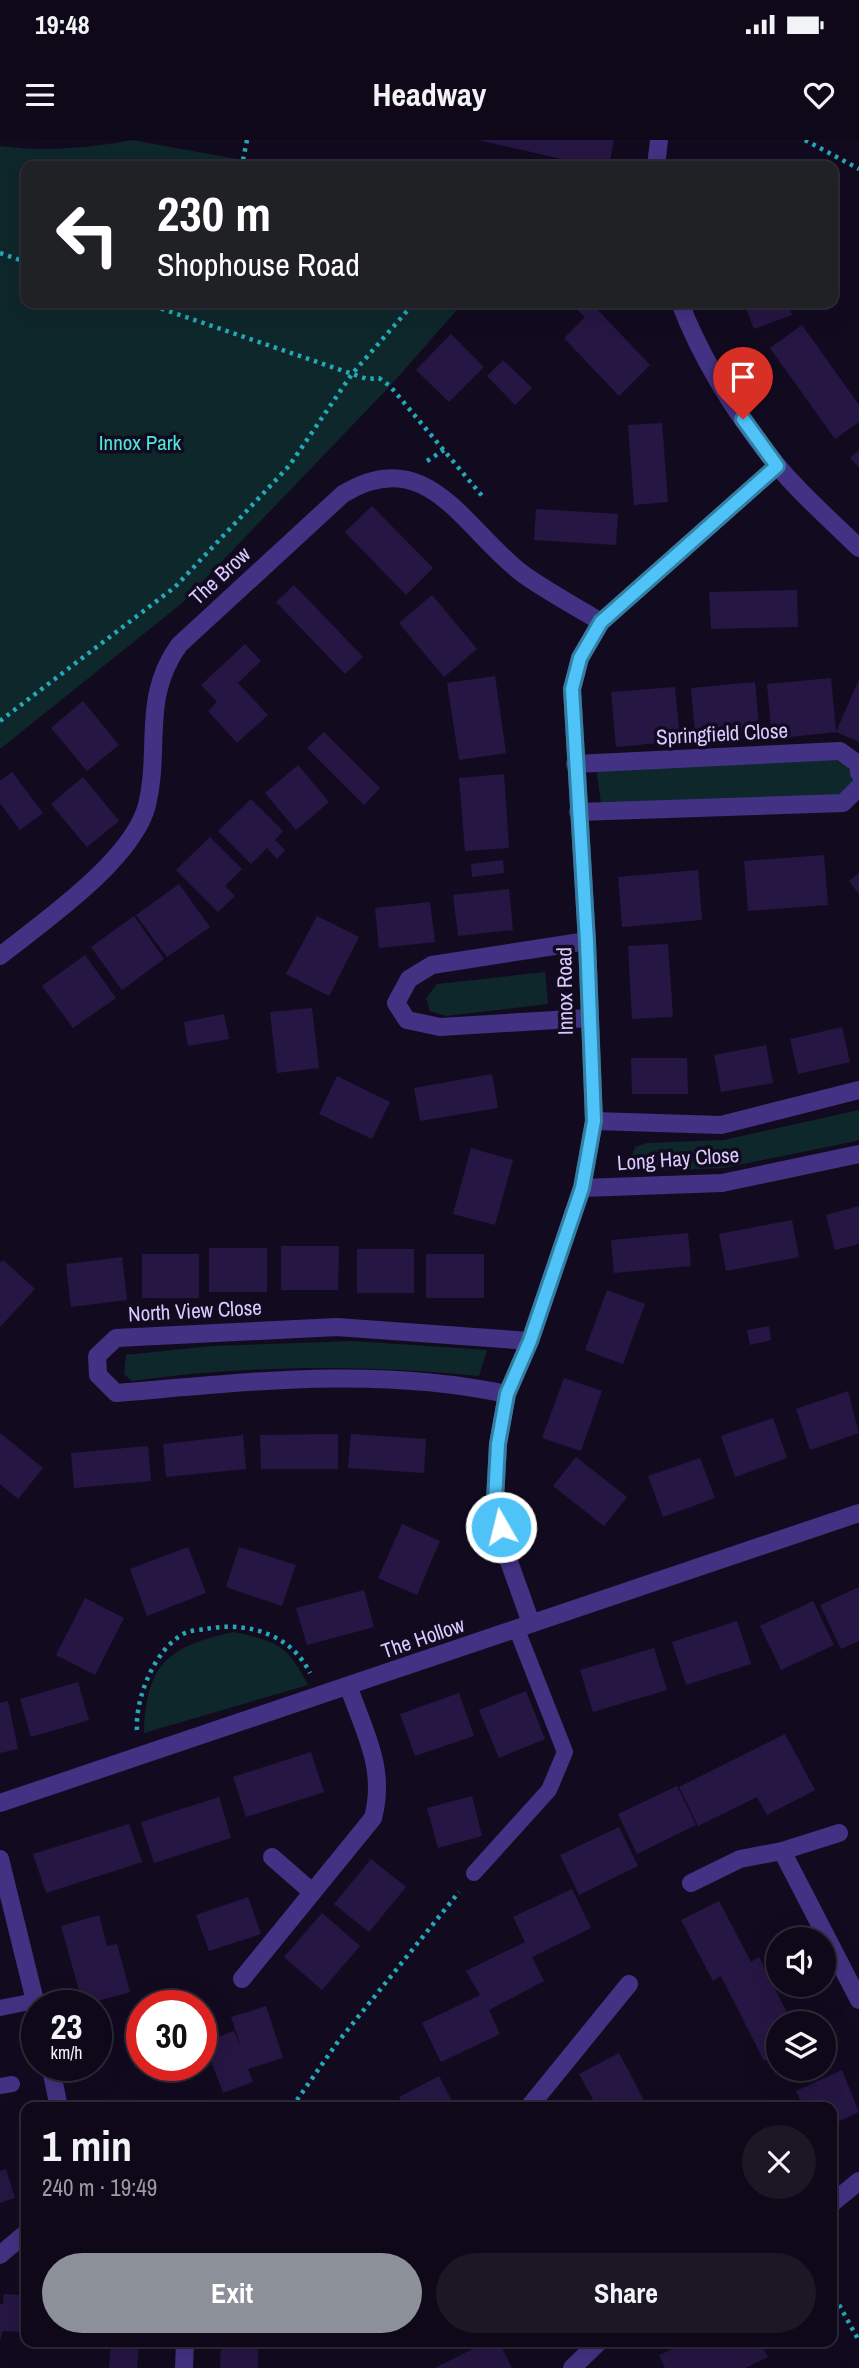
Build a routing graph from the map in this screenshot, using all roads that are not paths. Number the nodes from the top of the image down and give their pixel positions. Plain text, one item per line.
1 (659, 140) edge
2 (657, 161) edge
3 (682, 308) edge
4 (777, 466) junction
5 (859, 548) edge
6 (601, 622) junction
7 (575, 764) junction
8 (859, 773) edge
9 (859, 787) edge
10 (578, 812) junction
11 (587, 942) junction
12 (0, 957) edge
13 (588, 1018) junction
14 (859, 1090) edge
15 (594, 1121) junction
16 (859, 1154) edge
17 (582, 1188) junction
18 (530, 1341) junction
19 (507, 1394) junction
20 (859, 1514) edge
21 (524, 1626) junction
22 (349, 1688) junction
23 (0, 1803) edge
24 (839, 1833) dead end
25 (782, 1851) junction
26 (272, 1857) dead end
27 (0, 1859) edge
28 (474, 1873) road end
29 (691, 1883) dead end
30 (312, 1892) junction
31 (242, 1979) dead end
32 (629, 1984) dead end
33 (32, 1990) edge
34 (859, 2000) edge
35 (21, 2006) edge
36 (0, 2008) edge
37 (53, 2081) edge
38 (58, 2102) edge
39 (538, 2102) edge
40 (859, 2181) edge
41 (837, 2199) edge
42 (21, 2237) edge
43 (0, 2255) edge
44 (185, 2347) edge
45 (594, 2347) edge
46 (184, 2368) edge
47 (572, 2368) edge

1 - 2 street
3 - 4 street
4 - 5 street
4 - 6 street, Innox Road
6 - 7 street, Innox Road
6 - 12 street, The Brow
7 - 8 street, Springfield Close
7 - 10 street, Innox Road
9 - 10 street
10 - 11 street, Innox Road
11 - 13 street, Innox Road
11 - 13 street
13 - 15 street, Innox Road
14 - 15 street, Long Hay Close
15 - 17 street, Innox Road
16 - 17 street, Long Hay Close
17 - 18 street, Innox Road
18 - 19 street, Innox Road
18 - 19 street, North View Close
19 - 21 street, Innox Road
20 - 21 street, The Hollow
21 - 22 street, The Hollow
21 - 28 lane
22 - 23 street, The Hollow
22 - 30 street
24 - 25 street
25 - 29 street
25 - 34 street
26 - 30 street
27 - 33 street
30 - 31 street
32 - 39 street
35 - 36 lane
37 - 38 street
40 - 41 street
42 - 43 street
44 - 46 street
45 - 47 street

